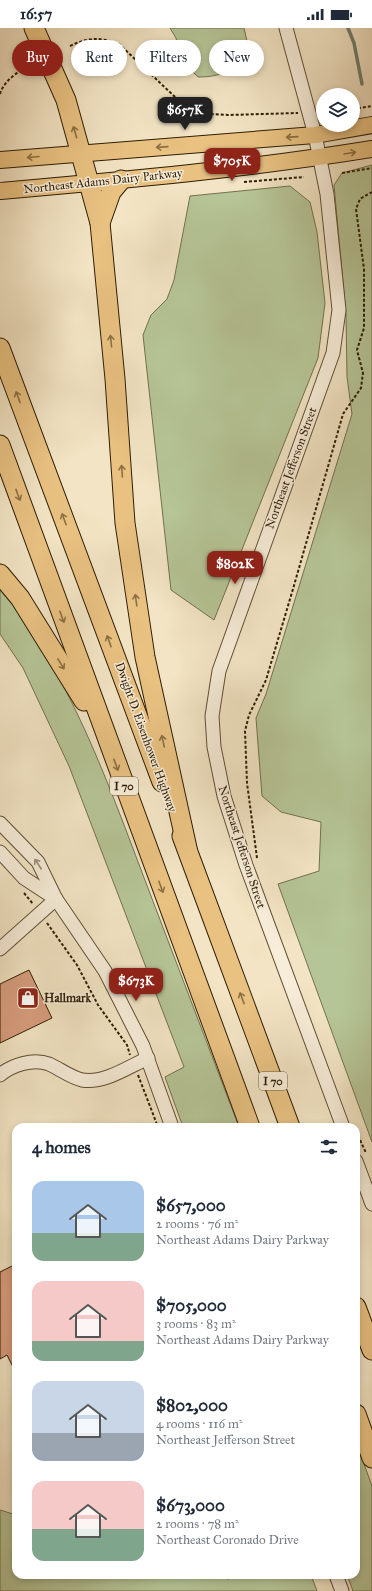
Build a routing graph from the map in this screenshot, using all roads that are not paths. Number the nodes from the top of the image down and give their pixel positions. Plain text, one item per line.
1 (34, 28) edge
2 (286, 28) edge
3 (372, 125) edge
4 (315, 135) junction
5 (372, 149) edge
6 (82, 153) junction
7 (319, 158) junction
8 (0, 160) edge
9 (121, 180) junction
10 (89, 183) junction
11 (0, 191) edge
12 (100, 223) junction
13 (0, 348) edge
14 (0, 445) edge
15 (0, 574) edge
16 (105, 735) junction
17 (0, 823) edge
18 (187, 848) junction
19 (0, 852) edge
20 (56, 898) junction
21 (0, 949) edge
22 (148, 1058) junction
23 (0, 1075) edge
24 (171, 1123) edge
25 (249, 1123) edge
26 (289, 1123) edge
27 (342, 1123) edge
28 (360, 1172) edge
29 (372, 1204) edge
30 (360, 1318) edge
31 (372, 1350) edge
32 (360, 1425) edge
33 (372, 1458) edge
34 (338, 1579) edge
35 (342, 1591) edge

6 -> 1 highway
2 - 4 street, Northeast Jefferson Street
3 - 4 main road
4 -> 6 main road
4 - 7 street, Northeast Jefferson Street
7 -> 5 main road, Northeast Adams Dairy Parkway
6 -> 8 main road
6 - 10 highway
7 - 9 main road, Northeast Adams Dairy Parkway
7 - 27 street, Northeast Jefferson Street
9 - 10 main road, Northeast Adams Dairy Parkway
9 - 12 highway
10 - 11 main road, Northeast Adams Dairy Parkway
10 - 12 highway
18 -> 12 highway
18 -> 13 highway, Dwight D. Eisenhower Highway / I 70
14 -> 16 highway, I 70
15 -> 16 highway
16 -> 25 highway, I 70
20 -> 17 street
26 -> 18 highway, Dwight D. Eisenhower Highway / I 70
19 - 20 street
20 - 21 street
20 - 22 street
22 - 23 street
22 - 24 street
28 - 29 street
30 - 31 highway
32 - 33 highway
34 - 35 street

